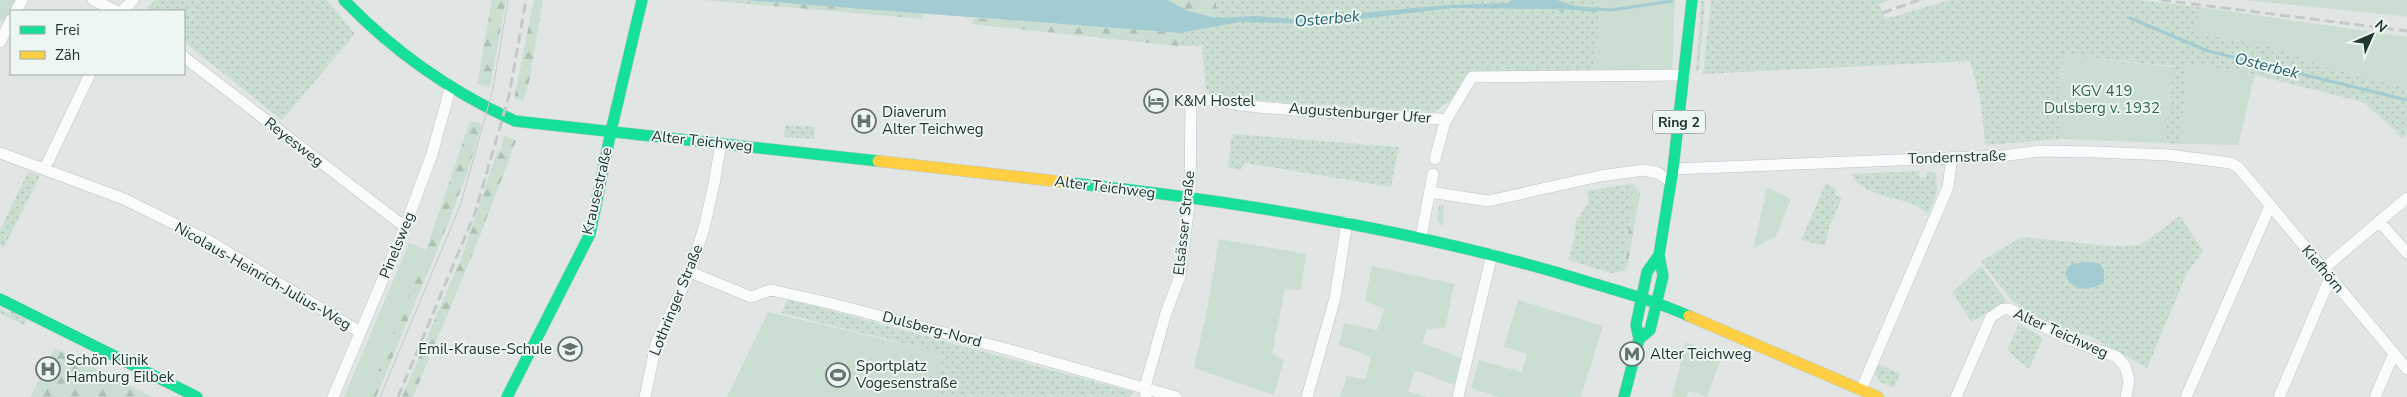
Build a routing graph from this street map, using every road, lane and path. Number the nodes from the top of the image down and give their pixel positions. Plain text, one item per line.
1 (93, 0) edge
2 (133, 0) edge
3 (344, 0) edge
4 (642, 0) edge
5 (1692, 0) edge
6 (114, 10) edge
7 (123, 10) edge
8 (10, 22) edge
9 (0, 42) edge
10 (185, 58) edge
11 (90, 75) edge
12 (1685, 75) junction
13 (450, 89) junction
14 (1192, 103) joint
15 (1445, 122) junction
16 (611, 131) junction
17 (721, 143) junction
18 (0, 152) edge
19 (1952, 157) junction
20 (1436, 159) dead end
21 (45, 168) junction
22 (2239, 168) joint
23 (1673, 169) junction
24 (1433, 174) dead end
25 (1671, 182) junction
26 (1430, 192) junction
27 (1190, 196) junction
28 (2407, 198) edge
29 (2270, 206) junction
30 (2380, 221) junction
31 (1347, 222) junction
32 (405, 227) junction
33 (1421, 237) junction
34 (2407, 253) edge
35 (1492, 254) junction
36 (1659, 255) junction
37 (690, 272) junction
38 (2326, 273) junction
39 (1641, 297) junction
40 (0, 299) edge
41 (1657, 302) junction
42 (360, 332) junction
43 (1639, 339) junction
44 (2394, 353) junction
45 (2407, 369) edge
46 (1856, 388) junction
47 (1145, 392) edge
48 (649, 396) edge
49 (197, 397) edge
50 (333, 397) edge
51 (507, 397) edge
52 (1176, 397) edge
53 (1307, 397) edge
54 (1458, 397) edge
55 (1624, 397) edge
56 (1847, 397) edge
57 (1878, 397) edge
58 (1956, 397) edge
59 (2126, 397) edge
60 (2186, 397) edge
61 (2279, 397) edge
62 (2376, 397) edge

1 - 6 street
2 - 7 street
3 - 13 street, Alter Teichweg
4 - 16 street, Krausestraße
5 - 12 street, Ring 2
8 - 9 street
10 - 32 street, Reyesweg
11 - 21 street
12 - 15 street, Augustenburger Ufer
12 - 23 street, Ring 2
13 - 16 street, Alter Teichweg
13 - 32 street, Pinelsweg
14 - 15 street, Augustenburger Ufer
14 - 27 street, Elsässer Straße
15 - 20 street
16 - 17 street, Alter Teichweg
16 - 51 street, Krausestraße
17 - 27 street, Alter Teichweg
17 - 37 street, Lothringer Straße
18 - 21 street, Nicolaus-Heinrich-Julius-Weg
19 - 22 street, Tondernstraße
19 - 23 street, Tondernstraße
19 - 46 street
21 - 42 street, Nicolaus-Heinrich-Julius-Weg
22 - 29 street, Kiefhörn
23 - 25 street, Ring 2
24 - 26 street
25 - 26 street
25 - 36 street, Ring 2
26 - 33 street
27 - 31 street, Alter Teichweg
27 - 47 street, Elsässer Straße
28 - 30 street
29 - 38 street, Kiefhörn
29 - 60 street
30 - 34 street
30 - 38 street
31 - 33 street, Alter Teichweg
31 - 53 street
32 - 42 street, Pinelsweg
33 - 35 street, Alter Teichweg
35 - 39 street, Alter Teichweg
35 - 54 street
36 - 39 street, Ring 2
36 - 41 street, Ring 2
37 - 47 street, Dulsberg-Nord
37 - 48 street, Lothringer Straße
38 - 44 street, Kiefhörn
38 - 61 street
39 - 41 street, Alter Teichweg
39 - 43 street, Ring 2
40 - 49 street
41 - 43 street, Ring 2
41 - 46 street, Alter Teichweg
42 - 50 street, Pinelsweg
43 - 55 street, Ring 2
44 - 45 street, Kiefhörn
44 - 62 street
46 - 56 street
46 - 57 street, Alter Teichweg
47 - 52 street, Dulsberg-Nord
58 - 59 street, Alter Teichweg

